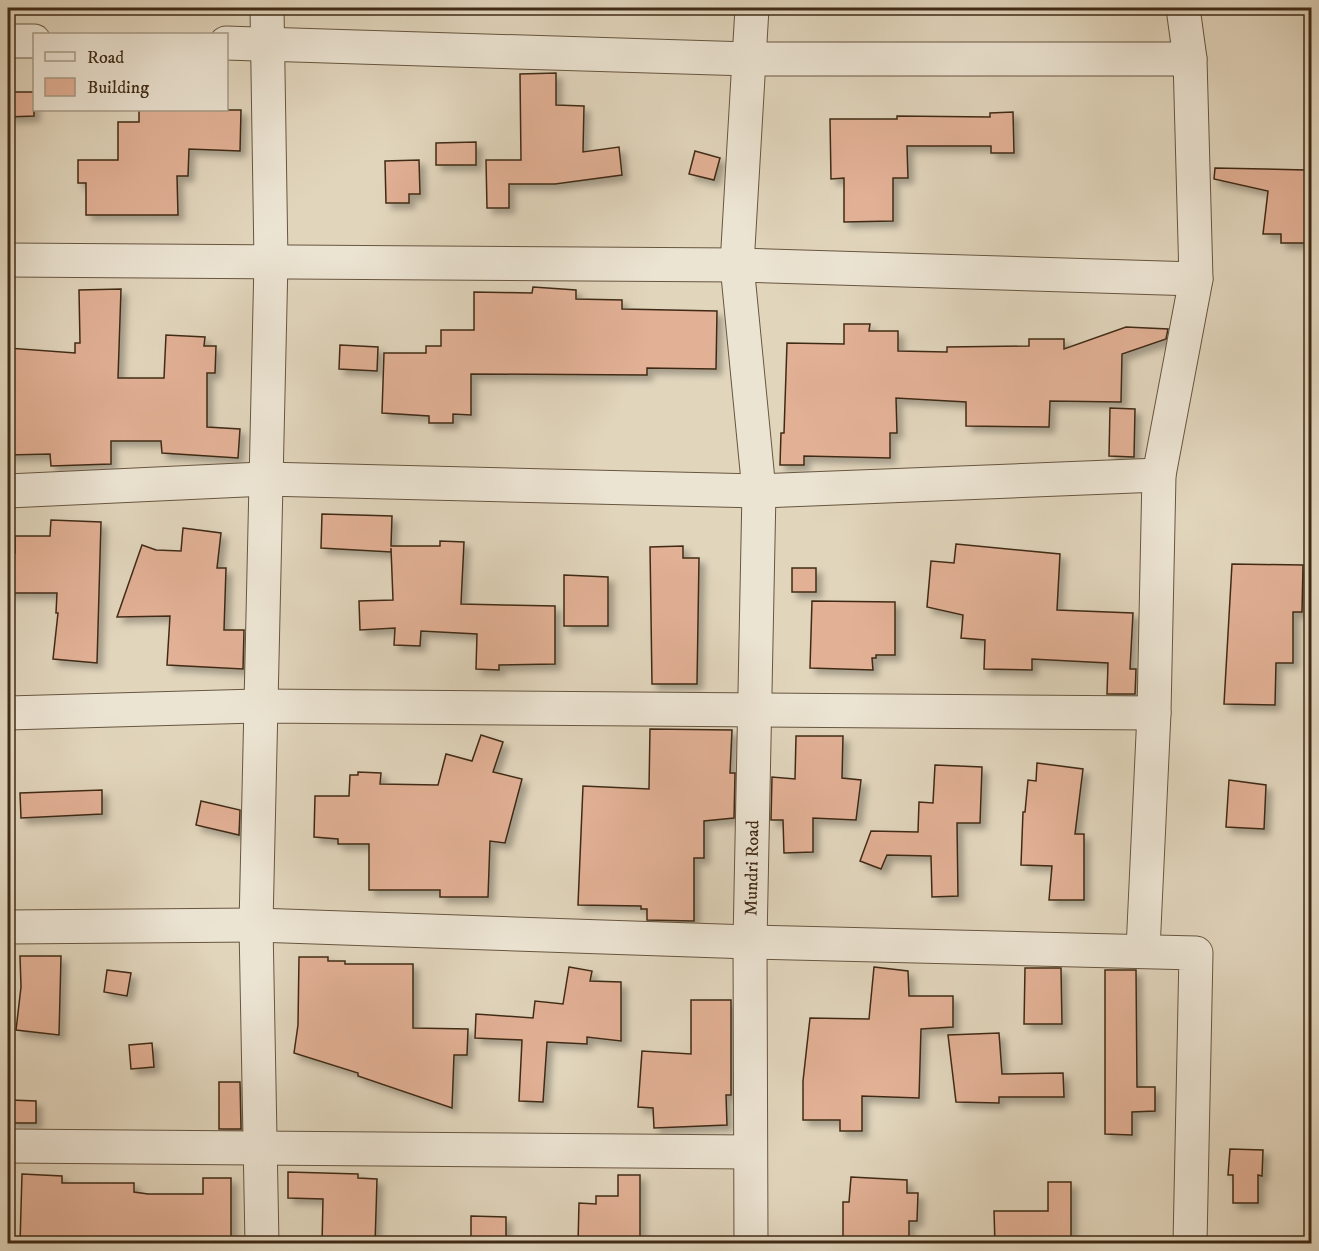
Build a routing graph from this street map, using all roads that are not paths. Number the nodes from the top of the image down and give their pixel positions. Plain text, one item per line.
1 (267, 8) edge
2 (752, 8) edge
3 (1184, 8) edge
4 (8, 41) edge
5 (33, 41) edge
6 (228, 43) edge
7 (266, 43) junction
8 (1190, 58) junction
9 (749, 59) junction
10 (8, 260) edge
11 (271, 261) junction
12 (737, 265) junction
13 (1196, 279) junction
14 (1159, 475) junction
15 (264, 479) junction
16 (8, 491) edge
17 (759, 491) junction
18 (260, 706) junction
19 (756, 711) junction
20 (8, 713) edge
21 (1154, 713) junction
22 (256, 925) junction
23 (8, 927) edge
24 (750, 942) junction
25 (1143, 950) junction
26 (8, 1146) edge
27 (260, 1148) junction
28 (749, 1152) junction
29 (262, 1244) edge
30 (751, 1244) edge
31 (1190, 1244) edge

1 - 7 street
2 - 9 street, Mundri Road
3 - 8 street
4 - 5 street
6 - 7 street
7 - 9 street
7 - 11 street
8 - 9 street
8 - 13 street
9 - 12 street, Mundri Road
10 - 11 street
11 - 12 street
11 - 15 street
12 - 13 street
12 - 17 street, Mundri Road
13 - 14 street
14 - 17 street
14 - 21 street
15 - 16 street
15 - 17 street
15 - 18 street
17 - 19 street, Mundri Road
18 - 19 street
18 - 20 street
18 - 22 street
19 - 21 street
19 - 24 street, Mundri Road
21 - 25 street
22 - 23 street
22 - 24 street
22 - 27 street
24 - 25 street
24 - 28 street, Mundri Road
25 - 31 street
26 - 27 street
27 - 28 street
27 - 29 street
28 - 30 street, Mundri Road

